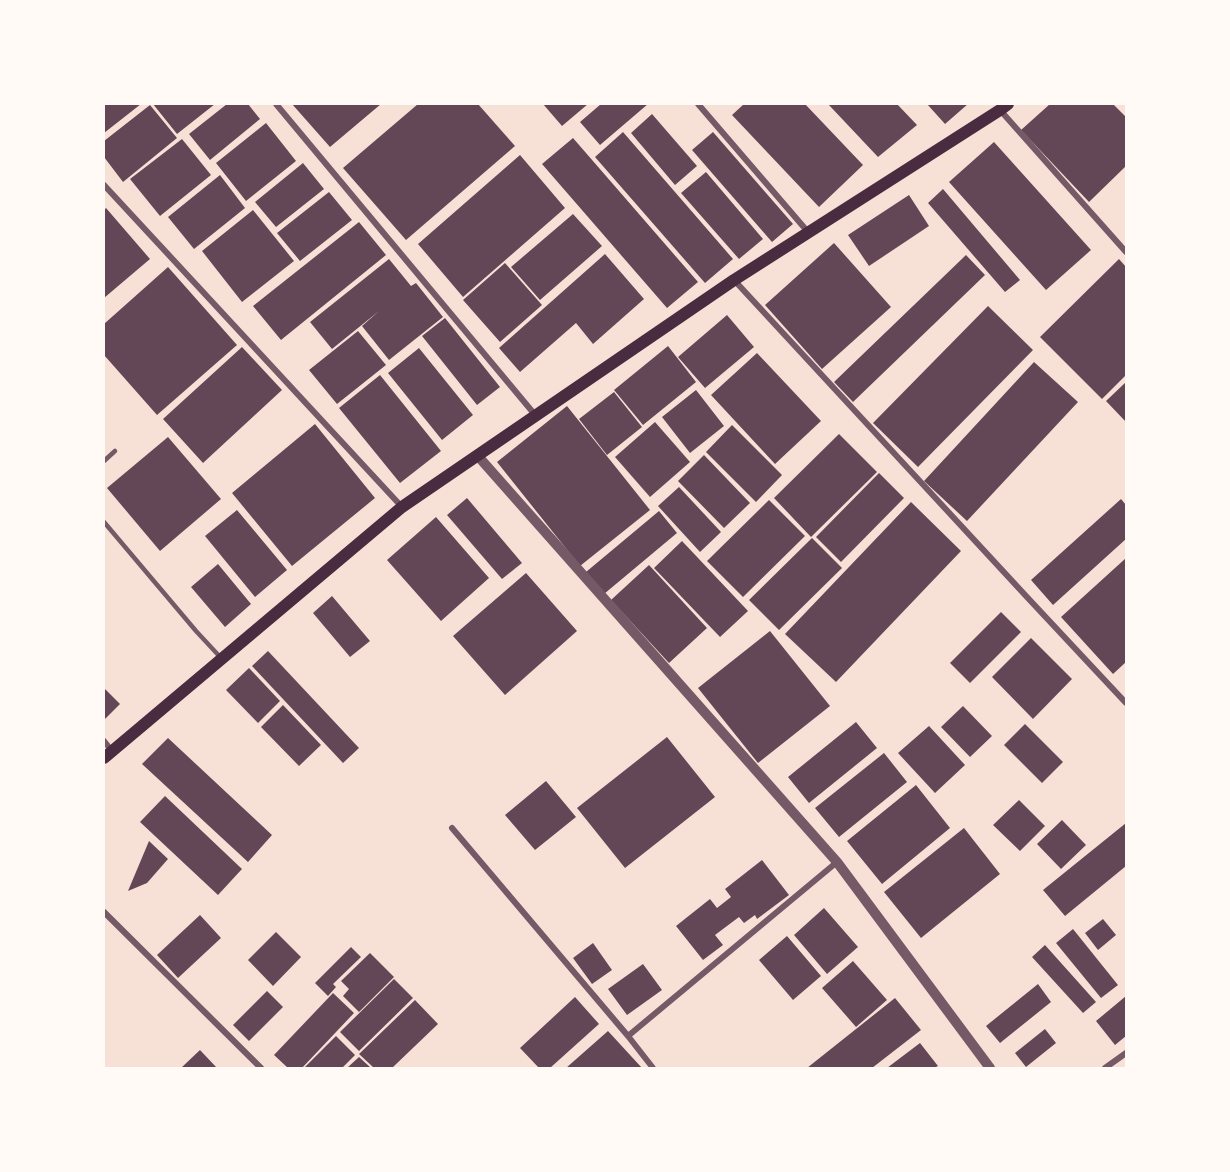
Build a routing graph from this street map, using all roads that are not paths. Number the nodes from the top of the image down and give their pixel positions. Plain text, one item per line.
1 (276, 104) edge
2 (698, 104) edge
3 (1004, 107) edge
4 (104, 185) edge
5 (808, 232) junction
6 (1126, 252) edge
7 (734, 280) junction
8 (536, 416) junction
9 (116, 451) dead end
10 (477, 455) junction
11 (104, 460) edge
12 (402, 507) junction
13 (104, 522) edge
14 (222, 658) junction
15 (1126, 703) edge
16 (106, 750) edge
17 (452, 828) dead end
18 (837, 862) junction
19 (104, 912) edge
20 (627, 1036) junction
21 (1126, 1053) edge
22 (261, 1068) edge
23 (653, 1068) edge
24 (990, 1068) edge
25 (1105, 1068) edge

1 - 8 street
2 - 5 street
3 - 5 main road
3 - 6 street
4 - 12 street
5 - 7 main road
7 - 8 main road
7 - 15 street
8 - 10 main road
9 - 11 lane
10 - 12 main road
10 - 18 street
12 - 14 main road
13 - 14 lane
14 - 16 main road
17 - 20 street
18 - 20 street
18 - 24 street
19 - 22 street
20 - 23 street
21 - 25 street

